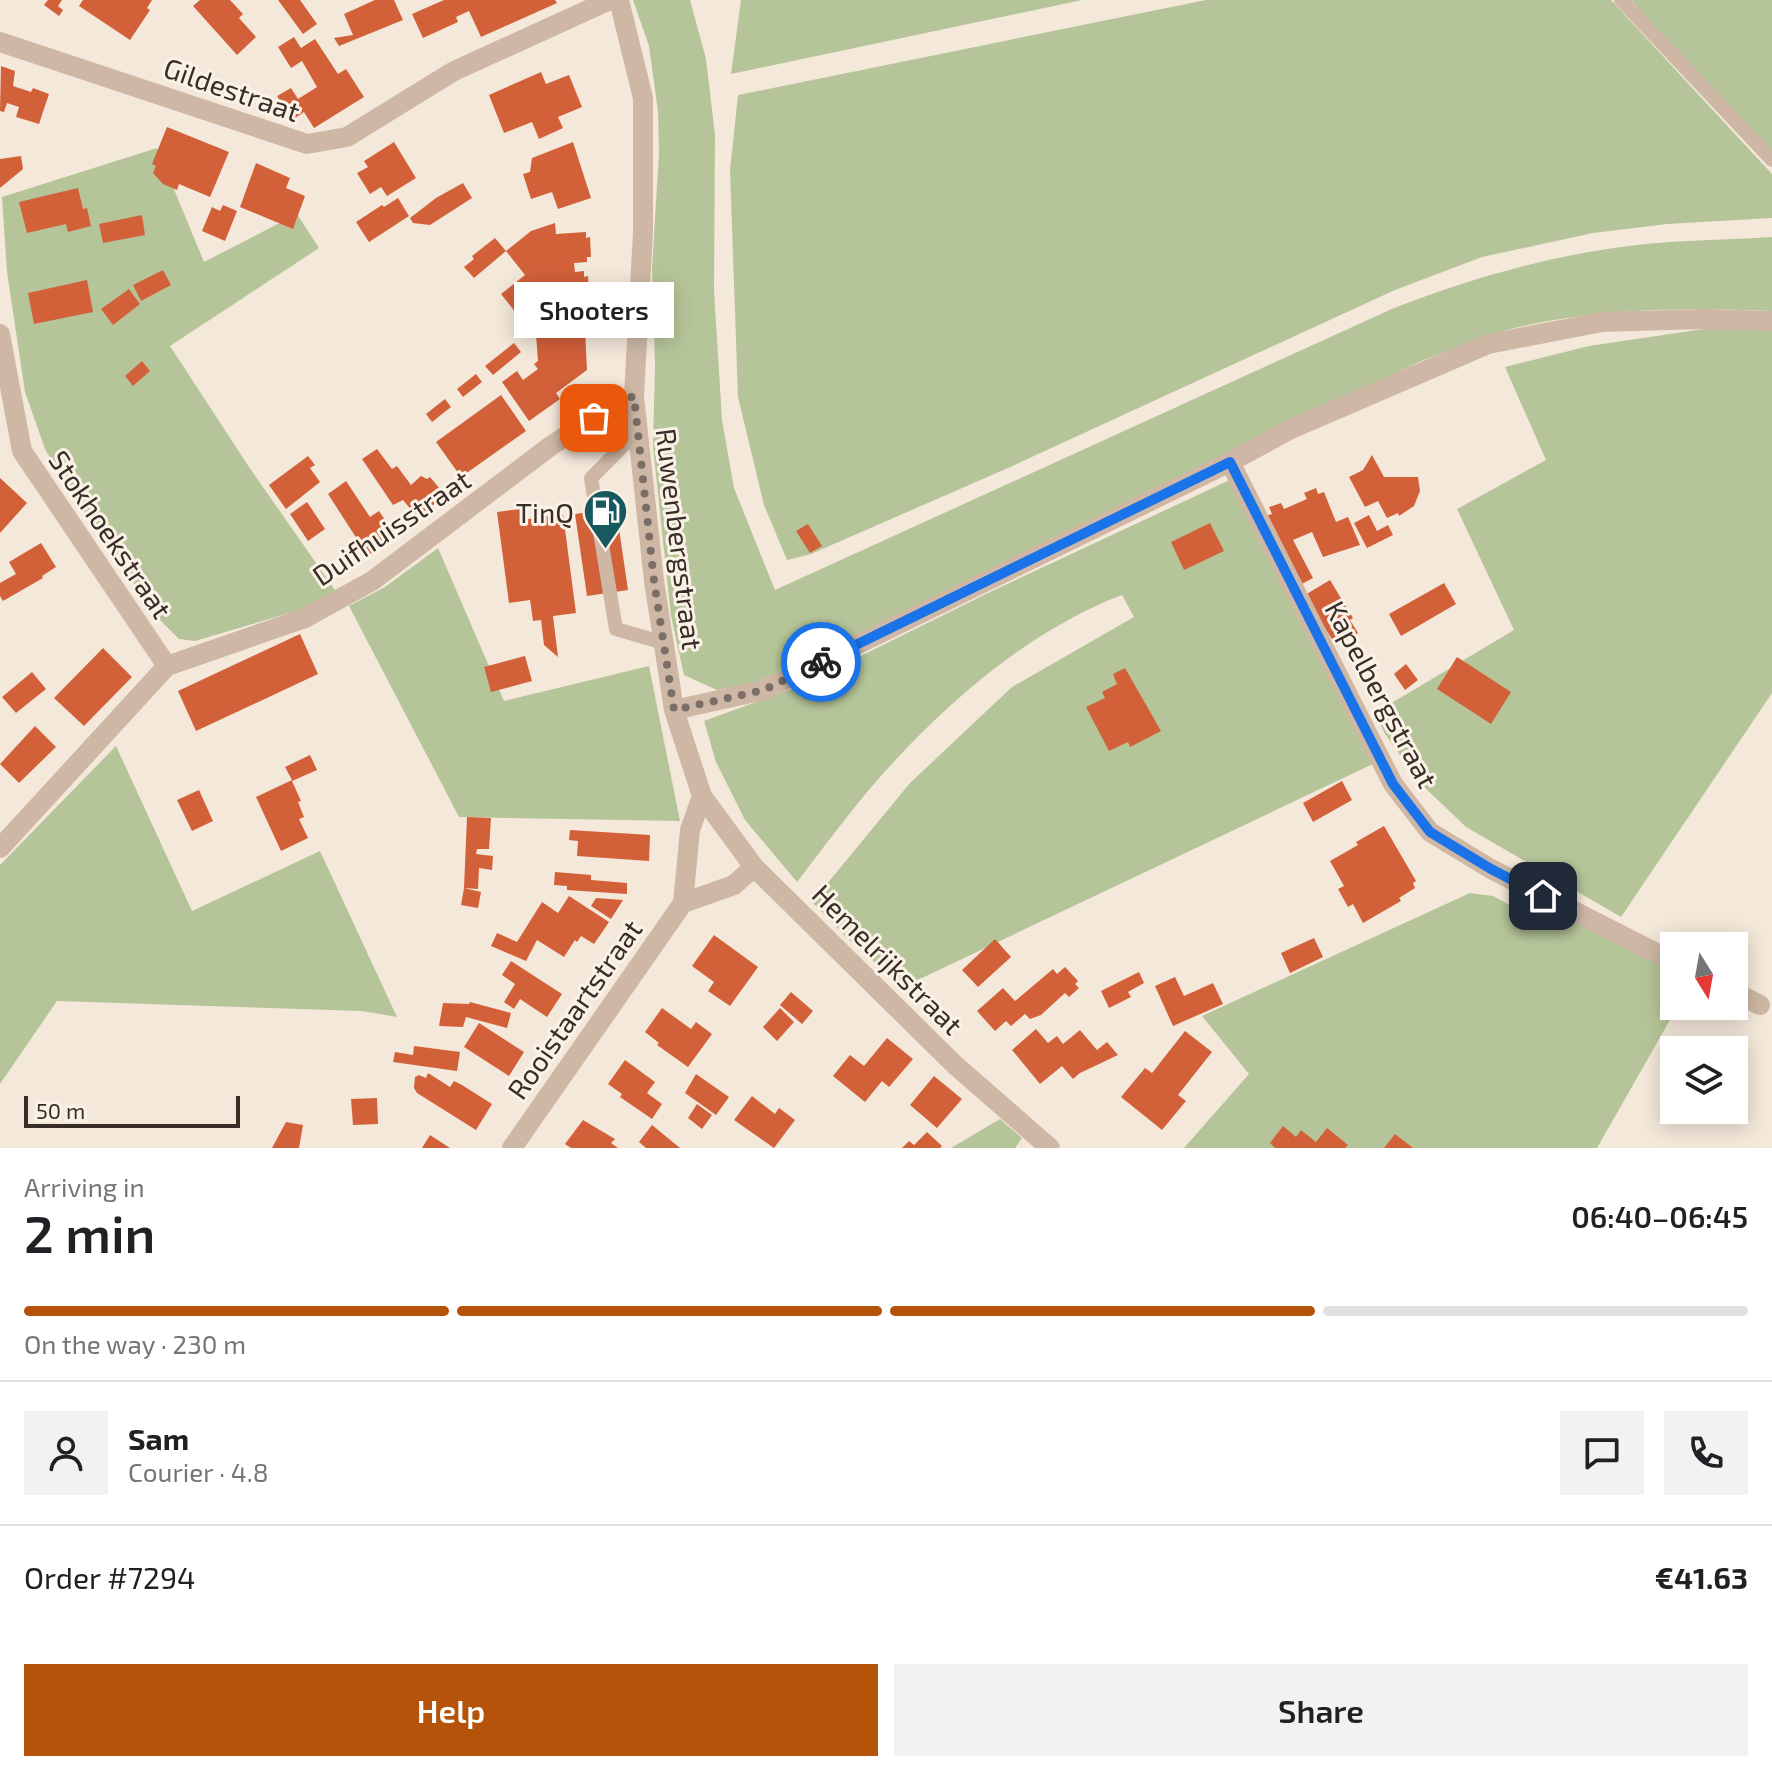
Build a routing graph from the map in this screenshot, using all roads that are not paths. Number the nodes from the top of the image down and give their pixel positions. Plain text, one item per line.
1 (610, 0) edge
2 (619, 0) edge
3 (1621, 0) edge
4 (0, 42) edge
5 (1772, 160) edge
6 (1772, 321) edge
7 (0, 334) edge
8 (634, 396) junction
9 (638, 431) junction
10 (1230, 462) junction
11 (664, 643) junction
12 (167, 666) junction
13 (674, 710) junction
14 (702, 796) junction
15 (0, 848) edge
16 (754, 867) junction
17 (683, 903) junction
18 (1660, 955) edge
19 (1748, 999) edge
20 (1760, 1005) dead end
21 (512, 1148) edge
22 (1050, 1148) edge

1 - 4 street, Gildestraat
2 - 8 street, Ruwenbergstraat
3 - 5 lane
6 - 10 street
7 - 12 street, Stokhoekstraat
8 - 9 street, Ruwenbergstraat
8 - 12 street, Duifhuisstraat
9 - 11 street, Ruwenbergstraat
9 - 11 lane
10 - 13 street
10 - 18 street, Kapelbergstraat
11 - 13 street, Ruwenbergstraat
12 - 15 street, Duifhuisstraat
13 - 14 street, Ruwenbergstraat
14 - 16 street, Hemelrijkstraat
14 - 17 street, Rooistaartstraat
16 - 17 street
16 - 22 street, Hemelrijkstraat
17 - 21 street, Rooistaartstraat
19 - 20 street

